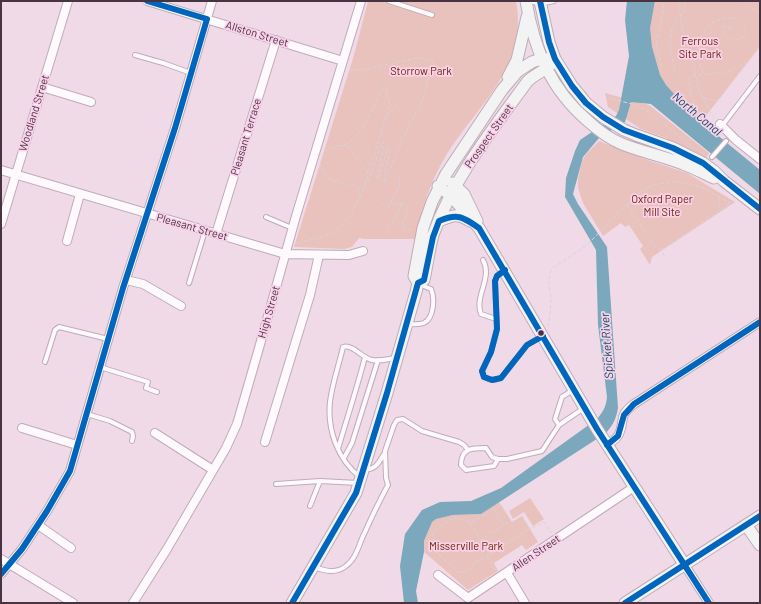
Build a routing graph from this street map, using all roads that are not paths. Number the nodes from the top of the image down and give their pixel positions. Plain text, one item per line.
1 (68, 1) edge
2 (148, 1) edge
3 (212, 1) edge
4 (361, 1) edge
5 (389, 1) edge
6 (526, 1) edge
7 (554, 1) edge
8 (537, 2) edge
9 (528, 13) junction
10 (432, 15) dead end
11 (207, 19) junction
12 (276, 40) junction
13 (135, 56) dead end
14 (541, 59) junction
15 (555, 59) junction
16 (343, 61) junction
17 (546, 70) junction
18 (191, 73) junction
19 (760, 76) edge
20 (42, 87) junction
21 (502, 90) junction
22 (91, 102) dead end
23 (721, 125) joint
24 (726, 141) dead end
25 (712, 157) dead end
26 (760, 159) edge
27 (1, 170) edge
28 (16, 175) junction
29 (724, 181) junction
30 (441, 182) junction
31 (454, 191) junction
32 (80, 194) junction
33 (760, 209) edge
34 (147, 214) junction
35 (266, 217) dead end
36 (439, 221) junction
37 (1, 224) edge
38 (293, 228) junction
39 (479, 228) junction
40 (205, 231) junction
41 (216, 234) junction
42 (67, 241) dead end
43 (363, 251) dead end
44 (285, 254) junction
45 (319, 255) junction
46 (483, 260) dead end
47 (505, 270) junction
48 (126, 280) junction
49 (189, 283) dead end
50 (418, 284) junction
51 (181, 306) dead end
52 (496, 318) junction
53 (760, 322) edge
54 (407, 324) junction
55 (544, 333) junction
56 (108, 340) junction
57 (365, 357) junction
58 (397, 357) junction
59 (378, 360) junction
60 (44, 362) dead end
61 (100, 367) junction
62 (574, 389) junction
63 (158, 392) dead end
64 (587, 412) junction
65 (86, 414) junction
66 (559, 425) junction
67 (22, 428) dead end
68 (155, 433) dead end
69 (132, 441) dead end
70 (265, 442) dead end
71 (606, 443) junction
72 (77, 445) junction
73 (338, 449) junction
74 (468, 450) junction
75 (385, 451) junction
76 (344, 458) junction
77 (498, 459) junction
78 (213, 470) junction
79 (361, 476) junction
80 (320, 481) junction
81 (276, 484) dead end
82 (634, 487) junction
83 (310, 506) dead end
84 (760, 516) edge
85 (746, 524) junction
86 (38, 525) junction
87 (758, 540) edge
88 (71, 548) dead end
89 (1, 559) edge
90 (684, 564) junction
91 (10, 565) junction
92 (313, 566) junction
93 (1, 574) edge
94 (438, 575) dead end
95 (503, 575) junction
96 (73, 603) edge
97 (133, 603) edge
98 (292, 603) edge
99 (525, 603) edge
100 (625, 603) edge
101 (709, 603) edge

1 - 20 street, Woodland Street
2 - 11 street, Allston Street
3 - 11 street
4 - 16 street, High Street
5 - 10 lane
6 - 9 main road
7 - 8 lane
8 - 15 main road
9 - 14 main road
9 - 21 main road, Prospect Street
11 - 12 street, Allston Street
11 - 18 street
12 - 16 street, Allston Street
12 - 41 street, Pleasant Terrace
13 - 18 lane
14 - 15 main road, Prospect Street
14 - 17 main road
14 - 21 main road, Prospect Street
15 - 17 main road, Prospect Street
15 - 29 main road
16 - 38 street, High Street
17 - 29 main road
17 - 31 main road, Prospect Street
18 - 34 street
19 - 23 lane
20 - 22 street
20 - 28 street, Woodland Street
21 - 30 main road, Prospect Street
23 - 26 street
24 - 25 lane
27 - 28 street, Pleasant Street
28 - 32 street, Pleasant Street
28 - 37 street, Woodland Street
29 - 33 main road
30 - 31 main road
30 - 50 main road, Prospect Street
31 - 36 main road, Prospect Street
31 - 39 main road
32 - 34 street, Pleasant Street
32 - 42 street
34 - 40 street, Pleasant Street
34 - 48 street
35 - 38 lane
36 - 39 main road
36 - 50 main road, Prospect Street
38 - 44 street, High Street
39 - 47 main road
40 - 41 street, Pleasant Street
40 - 49 lane
41 - 44 street, Pleasant Street
43 - 45 street, Pleasant Street
44 - 45 street, Pleasant Street
44 - 78 street, High Street
45 - 70 street
46 - 52 lane
47 - 52 lane
47 - 55 main road
48 - 51 street
48 - 56 street
50 - 54 main road, Prospect Street
50 - 54 lane
52 - 55 lane
53 - 71 street
54 - 58 main road, Prospect Street
55 - 62 main road
56 - 60 lane
56 - 61 street
57 - 59 lane
57 - 73 lane
57 - 73 lane
58 - 59 lane
58 - 79 main road, Prospect Street
59 - 76 lane
61 - 63 lane
61 - 65 street
62 - 64 main road
62 - 66 lane
64 - 66 lane
64 - 71 main road
65 - 69 lane
65 - 72 street
66 - 77 lane
67 - 72 street
68 - 78 street
71 - 82 main road
72 - 86 street
73 - 76 lane
74 - 75 lane
74 - 77 lane
74 - 77 lane
75 - 79 lane
75 - 92 lane
76 - 79 lane
78 - 97 street, High Street
79 - 80 lane
79 - 92 main road, Prospect Street
80 - 81 lane
80 - 83 lane
82 - 90 main road
82 - 95 street, Allen Street
84 - 85 main road
85 - 87 main road
85 - 90 main road
86 - 88 street
86 - 91 street
89 - 91 street
90 - 100 main road
90 - 101 street
91 - 93 street
91 - 96 street
92 - 98 main road, Prospect Street
94 - 95 street, Allen Street
95 - 99 street

